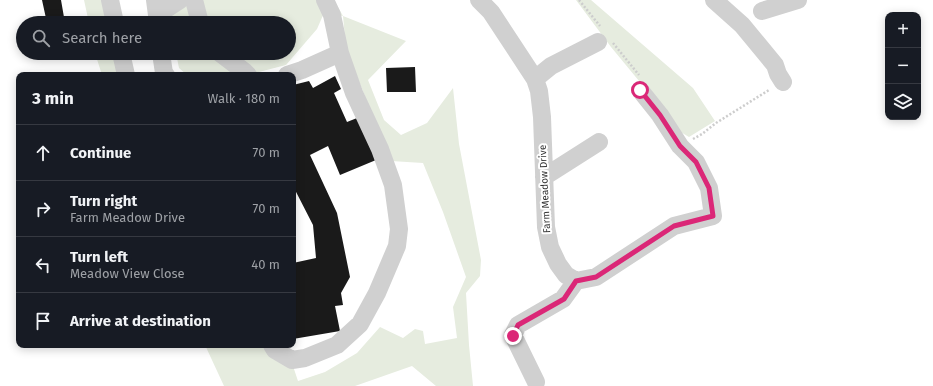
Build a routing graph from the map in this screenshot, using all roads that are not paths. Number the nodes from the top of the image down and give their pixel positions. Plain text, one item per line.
1 (110, 0) edge
2 (180, 0) edge
3 (194, 0) edge
4 (325, 0) edge
5 (479, 0) edge
6 (714, 0) edge
7 (798, 0) edge
8 (764, 6) edge
9 (157, 13) edge
10 (113, 16) edge
11 (198, 16) edge
12 (742, 25) junction
13 (598, 42) dead end
14 (340, 53) junction
15 (123, 60) edge
16 (162, 60) edge
17 (229, 60) edge
18 (125, 72) edge
19 (164, 72) edge
20 (245, 72) edge
21 (296, 72) edge
22 (535, 79) junction
23 (783, 82) road end
24 (640, 90) dead end
25 (599, 142) dead end
26 (544, 177) junction
27 (576, 281) junction
28 (274, 348) edge
29 (536, 382) dead end

1 - 10 street
2 - 9 street
3 - 11 street
4 - 14 street
5 - 22 street, Farm Meadow Drive
6 - 12 street
7 - 8 street
8 - 12 street
12 - 23 street
13 - 22 street
14 - 21 street
14 - 28 street
15 - 18 street
16 - 19 street
17 - 20 street
22 - 26 street, Farm Meadow Drive
24 - 27 street
25 - 26 street
26 - 27 street, Farm Meadow Drive
27 - 29 street

